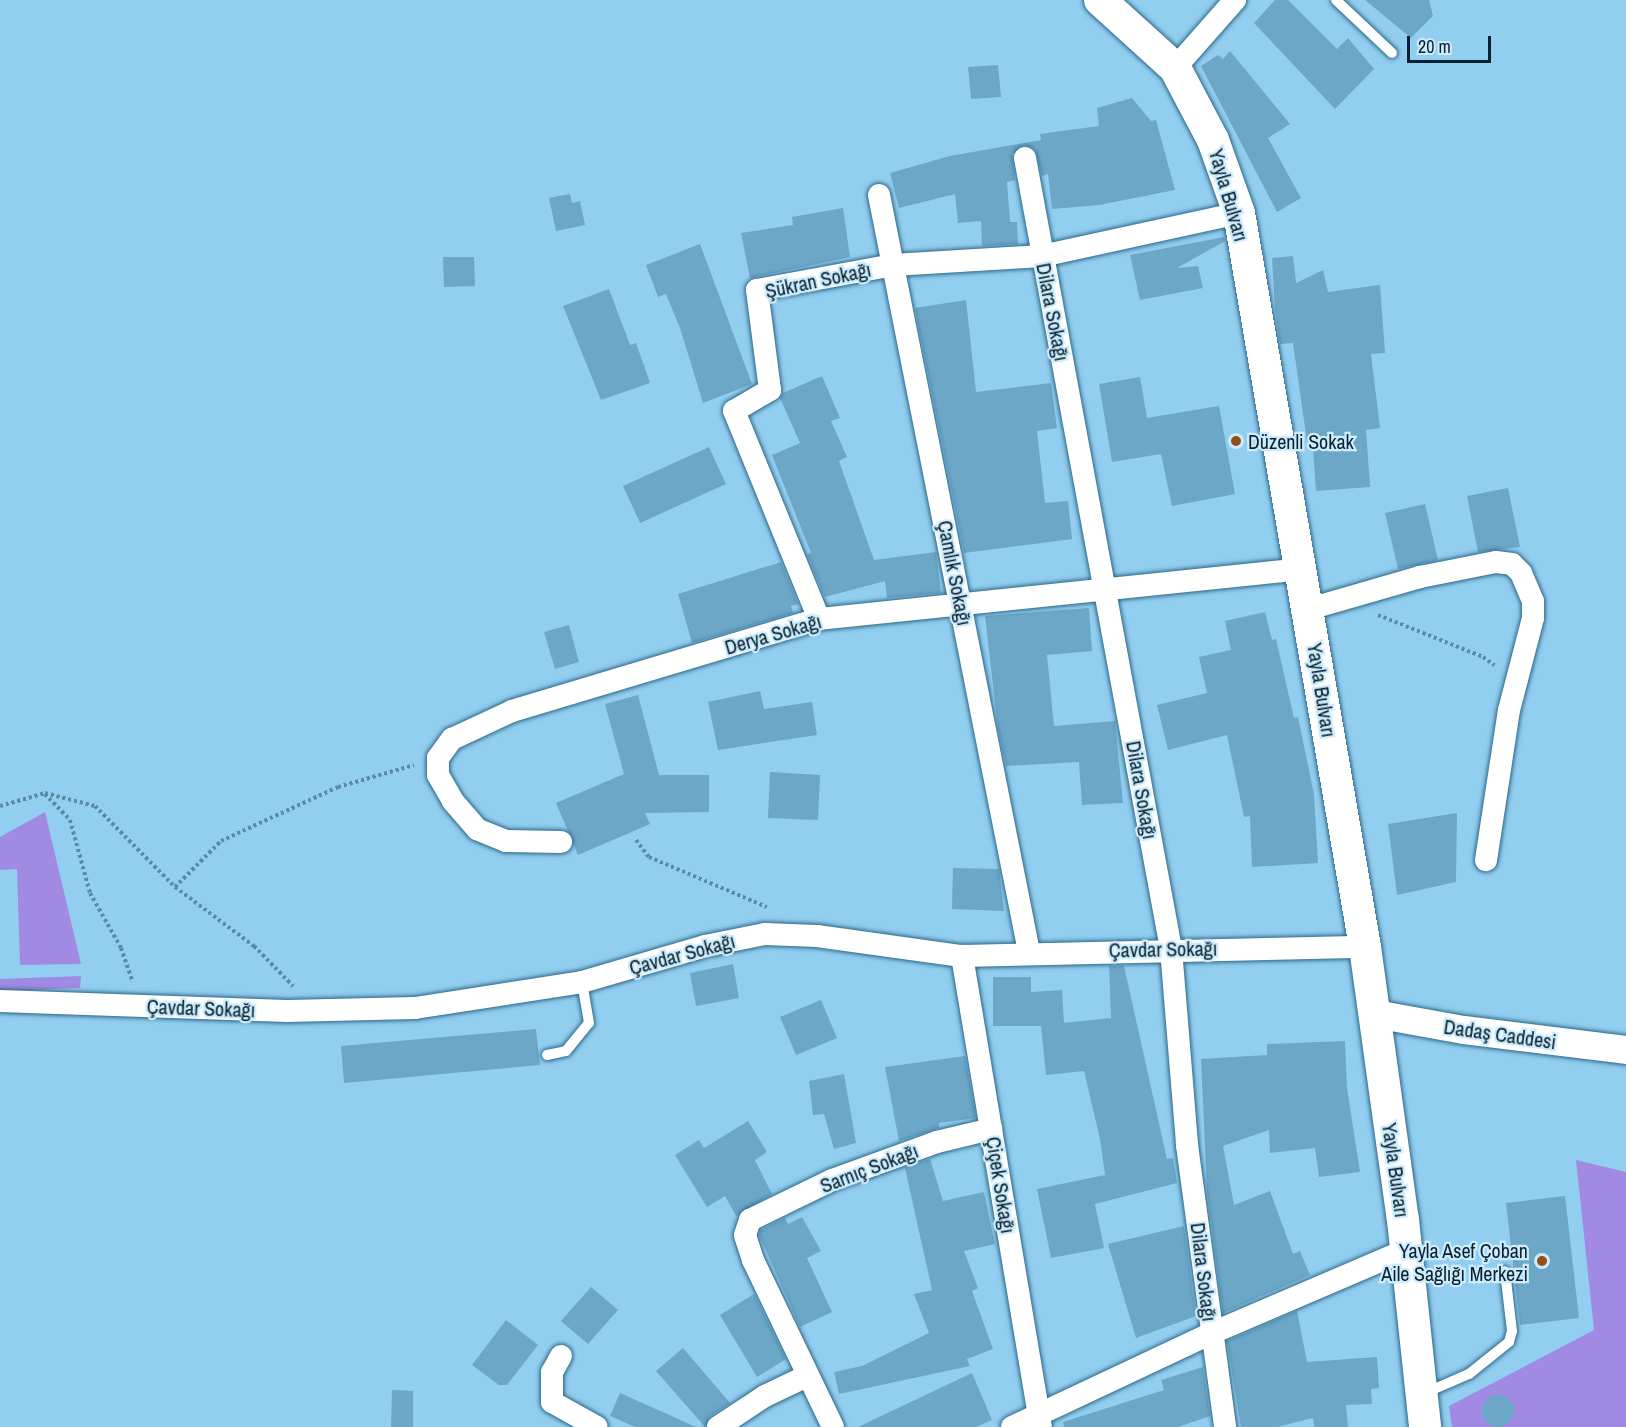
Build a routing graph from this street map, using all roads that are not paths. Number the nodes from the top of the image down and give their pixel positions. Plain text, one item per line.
1 (1100, 0) edge
2 (1235, 0) edge
3 (1336, 0) edge
4 (1392, 53) dead end
5 (1175, 68) junction
6 (1025, 158) dead end
7 (879, 195) dead end
8 (1239, 213) junction
9 (1042, 256) junction
10 (892, 265) junction
11 (1301, 569) junction
12 (1106, 591) junction
13 (961, 602) junction
14 (1309, 609) junction
15 (819, 619) junction
16 (561, 842) dead end
17 (1486, 860) dead end
18 (1365, 947) junction
19 (1171, 949) junction
20 (1029, 952) junction
21 (962, 956) junction
22 (582, 982) junction
23 (0, 1001) edge
24 (1375, 1014) junction
25 (1626, 1050) edge
26 (547, 1055) dead end
27 (992, 1129) junction
28 (1406, 1250) junction
29 (1505, 1271) dead end
30 (1212, 1333) junction
31 (561, 1356) dead end
32 (807, 1376) junction
33 (1421, 1394) junction
34 (1040, 1420) edge
35 (597, 1427) edge
36 (718, 1427) edge
37 (833, 1427) edge
38 (1012, 1427) edge
39 (1225, 1427) edge
40 (1425, 1427) edge

1 - 5 main road, Yayla Bulvarı
2 - 5 street
3 - 4 lane
5 - 8 main road, Yayla Bulvarı
6 - 9 street, Dilara Sokağı
7 - 10 street, Çamlık Sokağı
8 - 9 street, Şükran Sokağı
8 - 11 main road, Yayla Bulvarı
9 - 10 street, Şükran Sokağı
9 - 12 street, Dilara Sokağı
10 - 13 street, Çamlık Sokağı
10 - 15 street, Şükran Sokağı
11 - 12 street, Derya Sokağı
11 - 14 main road, Yayla Bulvarı
12 - 13 street, Derya Sokağı
12 - 19 street, Dilara Sokağı
13 - 15 street, Derya Sokağı
13 - 20 street, Çamlık Sokağı
14 - 17 street
14 - 18 main road, Yayla Bulvarı
15 - 16 street, Derya Sokağı
18 - 19 street, Çavdar Sokağı
18 - 24 main road, Yayla Bulvarı
19 - 20 street, Çavdar Sokağı
19 - 30 street, Dilara Sokağı
20 - 21 street, Çavdar Sokağı
21 - 22 street, Çavdar Sokağı
21 - 27 street, Çiçek Sokağı
22 - 23 street, Çavdar Sokağı
22 - 26 lane
24 - 25 street, Dadaş Caddesi
24 - 28 main road, Yayla Bulvarı
27 - 32 street, Sarnıç Sokağı
27 - 34 street, Çiçek Sokağı
28 - 30 street
28 - 33 main road, Yayla Bulvarı
29 - 33 lane
30 - 34 street
30 - 39 street, Dilara Sokağı
31 - 35 street
32 - 36 street
32 - 37 street
33 - 40 main road, Yayla Bulvarı
34 - 38 street

